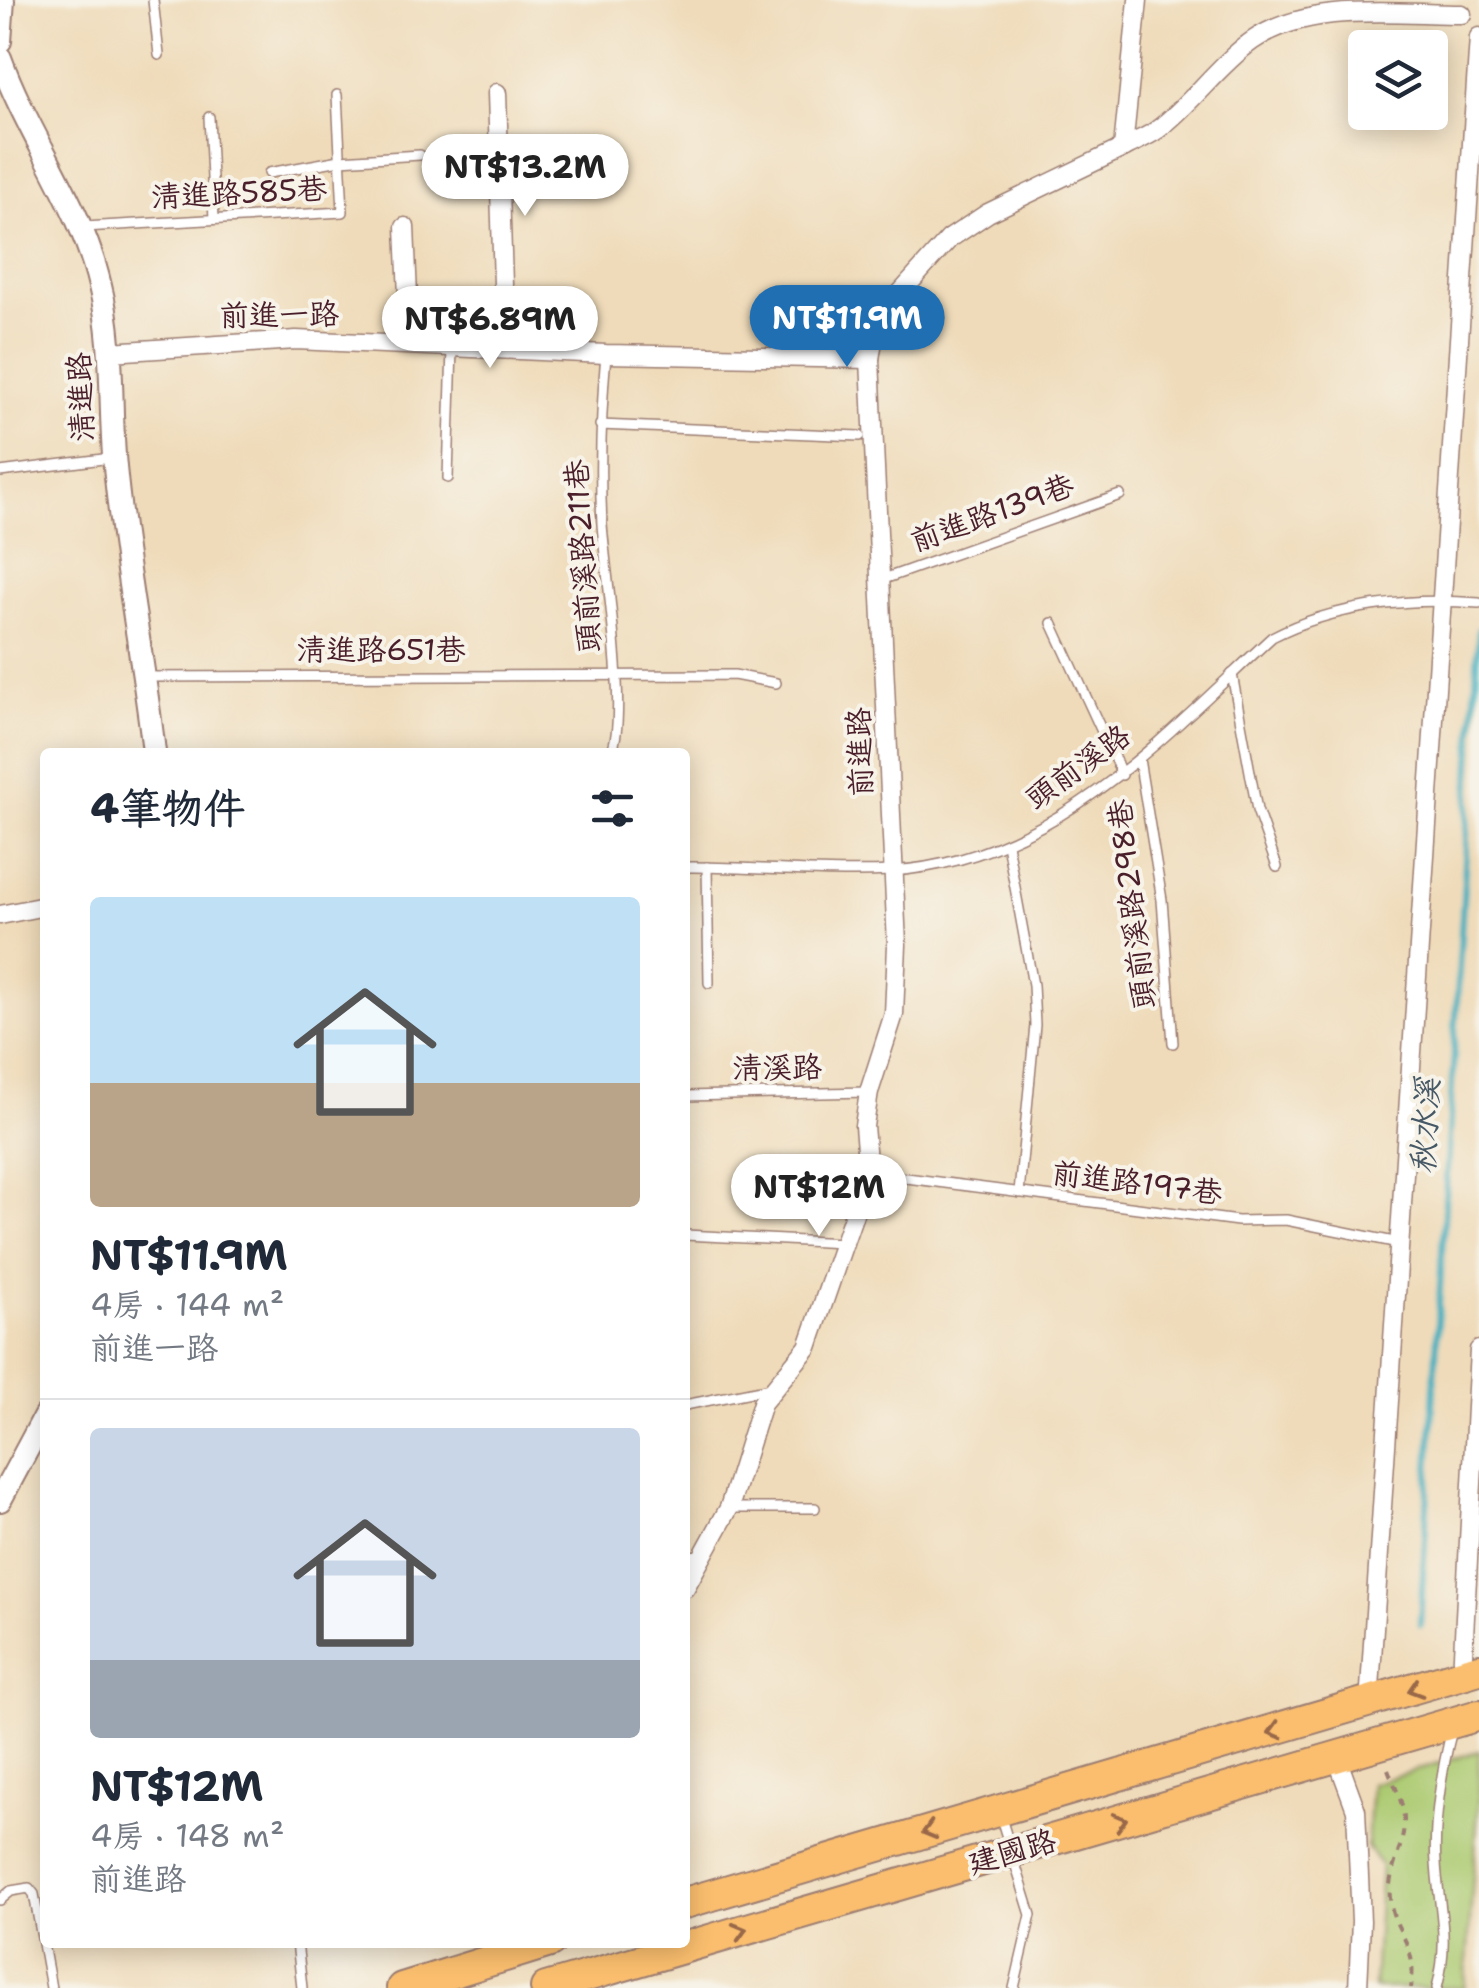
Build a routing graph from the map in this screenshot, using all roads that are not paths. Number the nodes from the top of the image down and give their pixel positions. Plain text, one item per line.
1 (3, 0) edge
2 (153, 0) edge
3 (1138, 0) edge
4 (1462, 14) dead end
5 (1479, 36) edge
6 (0, 41) edge
7 (159, 55) dead end
8 (0, 58) edge
9 (497, 93) dead end
10 (336, 95) dead end
11 (209, 117) dead end
12 (1122, 148) junction
13 (420, 155) dead end
14 (340, 160) junction
15 (269, 173) dead end
16 (214, 220) junction
17 (81, 227) junction
18 (405, 227) dead end
19 (410, 343) junction
20 (453, 345) junction
21 (505, 348) junction
22 (110, 352) junction
23 (606, 354) junction
24 (870, 359) junction
25 (600, 425) junction
26 (860, 436) dead end
27 (114, 458) junction
28 (0, 472) edge
29 (448, 478) dead end
30 (1120, 495) dead end
31 (881, 580) junction
32 (1440, 602) junction
33 (1479, 603) edge
34 (1052, 623) dead end
35 (616, 674) junction
36 (1232, 674) junction
37 (146, 676) junction
38 (776, 682) dead end
39 (154, 748) edge
40 (613, 748) edge
41 (1139, 759) junction
42 (1122, 775) junction
43 (1007, 844) junction
44 (707, 867) junction
45 (1277, 867) dead end
46 (690, 868) edge
47 (892, 871) junction
48 (40, 907) edge
49 (0, 915) edge
50 (709, 983) dead end
51 (1172, 1043) dead end
52 (869, 1092) junction
53 (690, 1096) edge
54 (868, 1173) junction
55 (1019, 1194) junction
56 (690, 1235) edge
57 (1398, 1243) junction
58 (842, 1244) junction
59 (1479, 1350) edge
60 (773, 1388) junction
61 (690, 1404) edge
62 (40, 1425) edge
63 (0, 1500) edge
64 (729, 1508) junction
65 (815, 1508) dead end
66 (693, 1555) edge
67 (1471, 1671) edge
68 (1368, 1704) junction
69 (1467, 1719) edge
70 (1338, 1758) junction
71 (998, 1810) junction
72 (1013, 1851) junction
73 (0, 1900) edge
74 (690, 1902) edge
75 (40, 1925) edge
76 (690, 1946) edge
77 (44, 1948) edge
78 (298, 1948) edge
79 (530, 1948) edge
80 (682, 1948) edge
81 (52, 1988) edge
82 (302, 1988) edge
83 (402, 1988) edge
84 (546, 1988) edge
85 (1014, 1988) edge
86 (1358, 1988) edge
87 (1438, 1988) edge

1 - 6 street
2 - 7 lane
3 - 12 street
4 - 12 street, 前進路
5 - 32 street
8 - 17 street, 清進路
9 - 21 street
10 - 14 lane, 清進路585巷
11 - 16 lane
12 - 24 street, 前進路
13 - 14 lane
14 - 15 lane
14 - 16 lane, 清進路585巷
16 - 17 lane, 清進路585巷
17 - 22 street, 清進路
18 - 19 street
19 - 20 street, 前進一路
19 - 22 street, 前進一路
20 - 21 street, 前進一路
20 - 29 lane
21 - 23 street, 前進一路
22 - 27 street, 清進路
23 - 24 street, 前進一路
23 - 25 lane, 頭前溪路211巷
24 - 31 street, 前進路
25 - 26 lane
25 - 35 lane, 頭前溪路211巷
27 - 28 lane
27 - 37 street, 清進路
30 - 31 lane, 前進路139巷
31 - 47 street, 前進路
32 - 33 lane, 頭前溪路
32 - 36 lane, 頭前溪路
32 - 57 street
34 - 42 lane
35 - 37 lane, 清進路651巷
35 - 38 lane, 清進路651巷
35 - 40 lane, 頭前溪路211巷
36 - 41 lane, 頭前溪路
36 - 45 lane
37 - 39 street, 清進路
41 - 42 lane, 頭前溪路
41 - 51 lane, 頭前溪路298巷
42 - 43 lane, 頭前溪路
43 - 47 lane, 頭前溪路
43 - 55 lane
44 - 46 lane, 頭前溪路
44 - 47 lane, 頭前溪路
44 - 50 lane
47 - 52 street, 前進路
48 - 49 street
52 - 53 lane, 清溪路
52 - 54 street, 前進路
54 - 55 lane, 前進路197巷
54 - 58 street, 前進路
55 - 57 lane, 前進路197巷
56 - 58 lane
57 - 68 street
58 - 60 street, 前進路
59 - 67 street
60 - 61 lane
60 - 64 street, 前進路
62 - 63 street
64 - 65 lane
64 - 66 street, 前進路
67 -> 68 main road, 建國路
68 -> 71 main road, 建國路
69 - 70 main road, 建國路
69 - 87 lane
72 -> 70 main road, 建國路
70 - 86 street
71 - 72 lane
71 -> 74 main road, 建國路
76 -> 72 main road, 建國路
72 - 85 lane
73 - 75 lane
77 - 81 lane
78 - 82 lane
79 - 83 main road
84 -> 80 main road, 建國路

